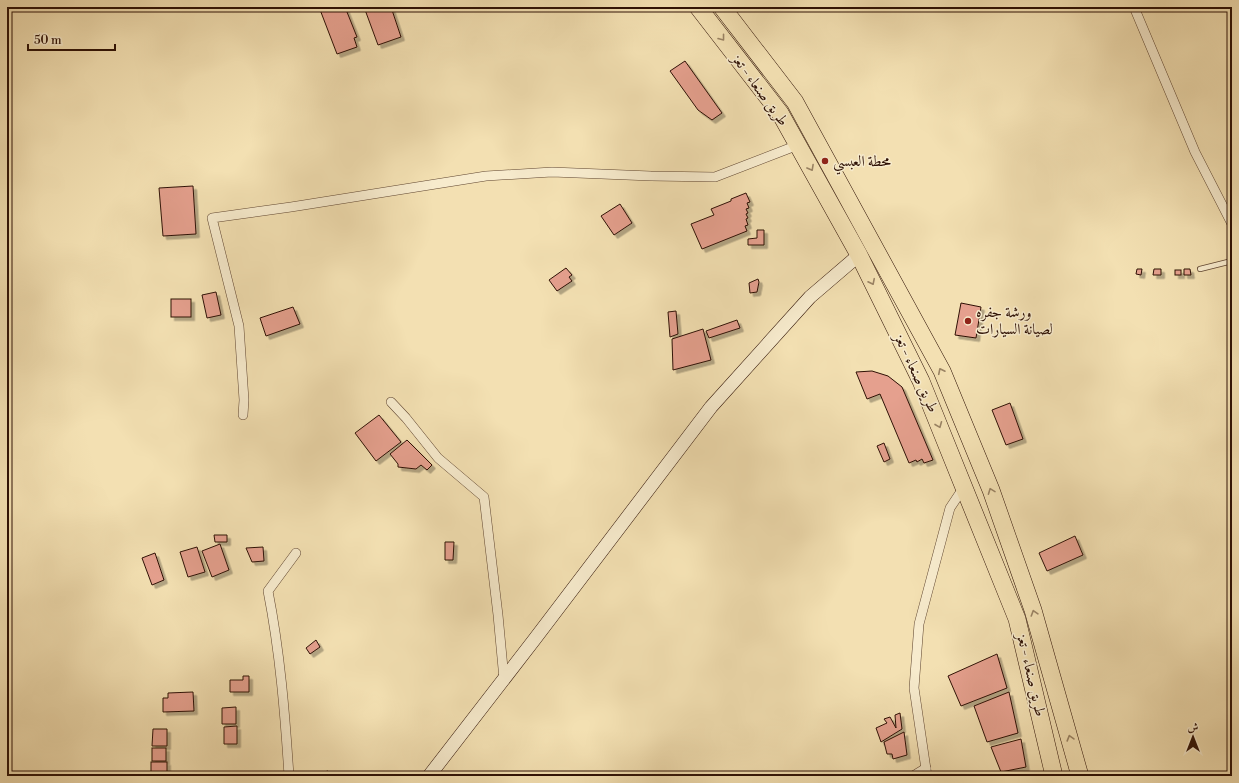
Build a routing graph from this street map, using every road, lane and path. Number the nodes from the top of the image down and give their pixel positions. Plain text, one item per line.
1 (698, 7) edge
2 (722, 7) edge
3 (1134, 7) edge
4 (798, 145) junction
5 (1232, 224) edge
6 (859, 255) junction
7 (1232, 261) edge
8 (1200, 269) dead end
9 (391, 402) dead end
10 (242, 415) dead end
11 (964, 487) junction
12 (296, 553) dead end
13 (504, 679) junction
14 (926, 772) edge
15 (289, 776) edge
16 (429, 776) edge
17 (913, 776) edge
18 (1054, 776) edge
19 (1080, 776) edge

1 -> 4 highway, طريق صنعاء - تعز
19 -> 2 highway, طريق صنعاء - تعز
3 - 5 street
4 -> 6 highway, طريق صنعاء - تعز
4 - 10 street
6 -> 11 highway, طريق صنعاء - تعز
6 - 13 street
7 - 8 lane
9 - 13 street
11 - 14 street
11 - 18 highway, طريق صنعاء - تعز
12 - 15 street
13 - 16 street
14 - 17 street

